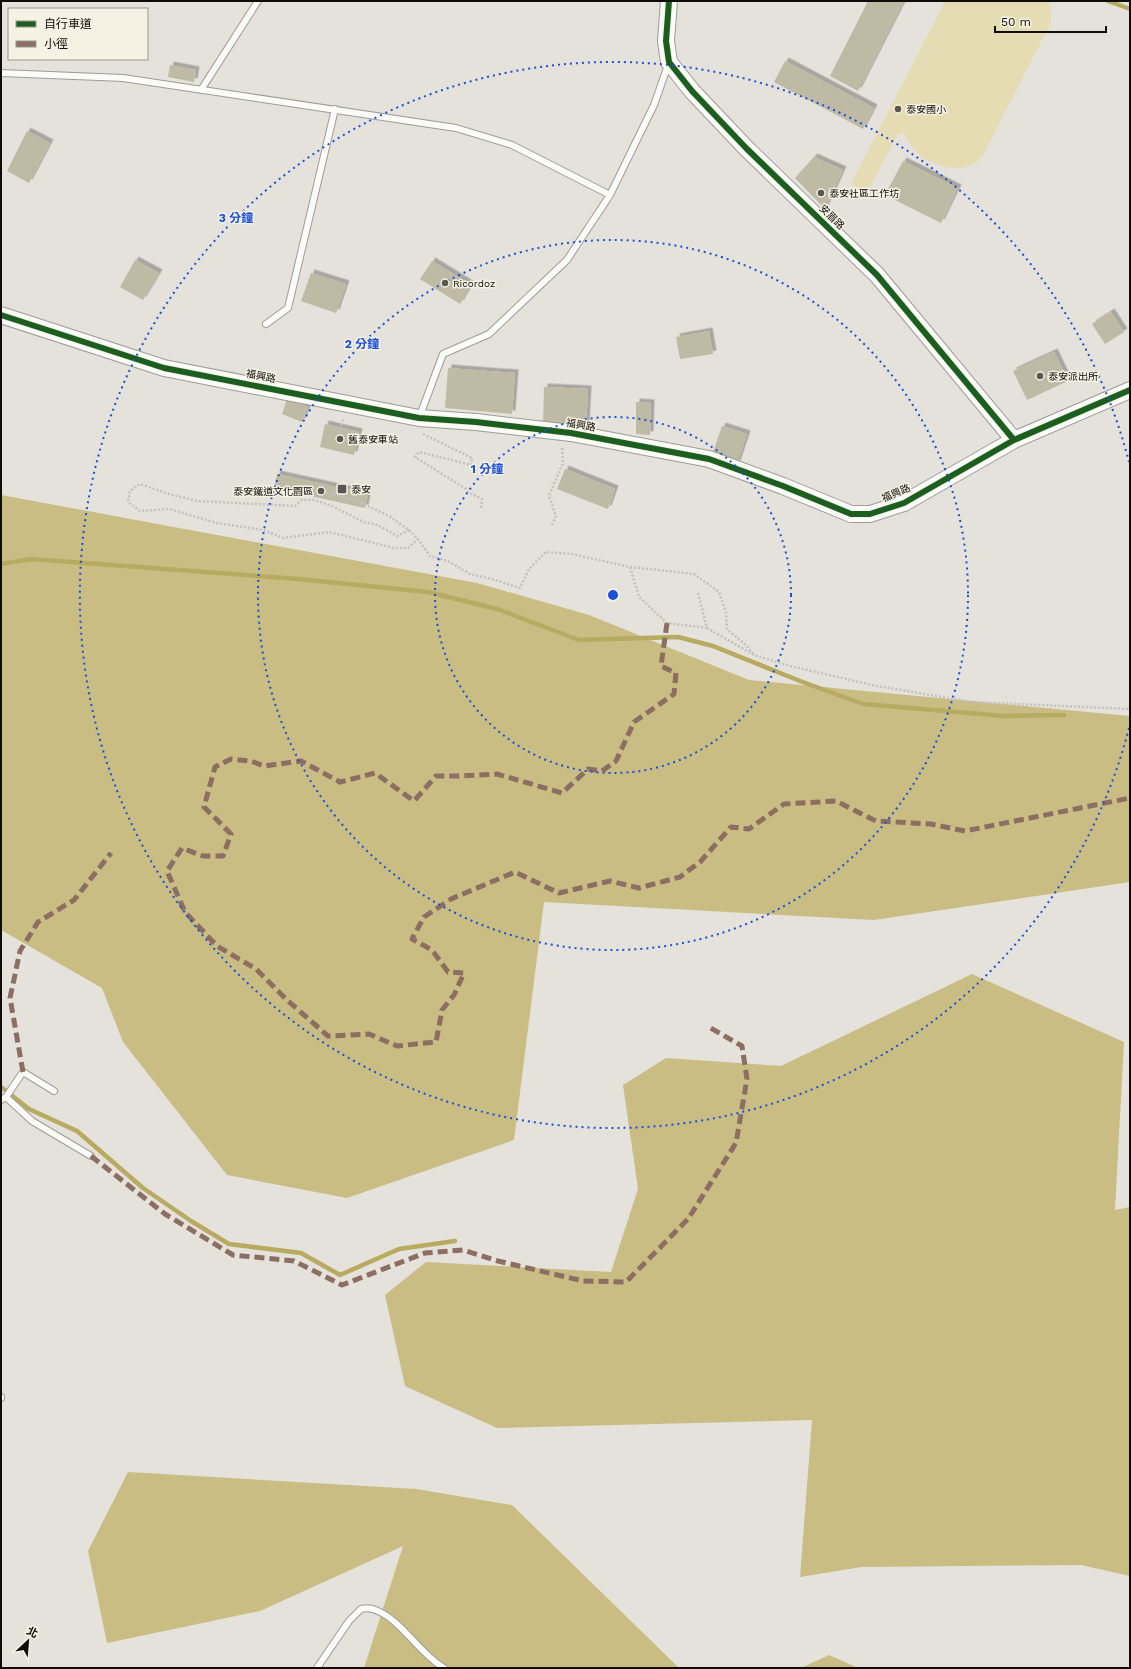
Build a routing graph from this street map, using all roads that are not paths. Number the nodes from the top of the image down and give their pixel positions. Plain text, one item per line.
1 (258, 1) edge
2 (669, 1) edge
3 (669, 62) junction
4 (1, 73) edge
5 (201, 90) junction
6 (336, 109) junction
7 (610, 195) junction
8 (1, 315) edge
9 (266, 324) dead end
10 (1130, 390) edge
11 (421, 418) junction
12 (1014, 440) junction
13 (54, 1091) dead end
14 (3, 1098) edge
15 (91, 1156) dead end
16 (317, 1668) edge
17 (444, 1668) edge

1 - 5 lane
2 - 3 street
3 - 7 lane
3 - 12 street, 安眉路
4 - 5 lane
5 - 6 lane
6 - 7 lane
6 - 9 lane
7 - 11 lane
8 - 11 street, 福興路
10 - 12 street, 福興路
11 - 12 street, 福興路
13 - 14 lane
14 - 15 lane
16 - 17 lane

